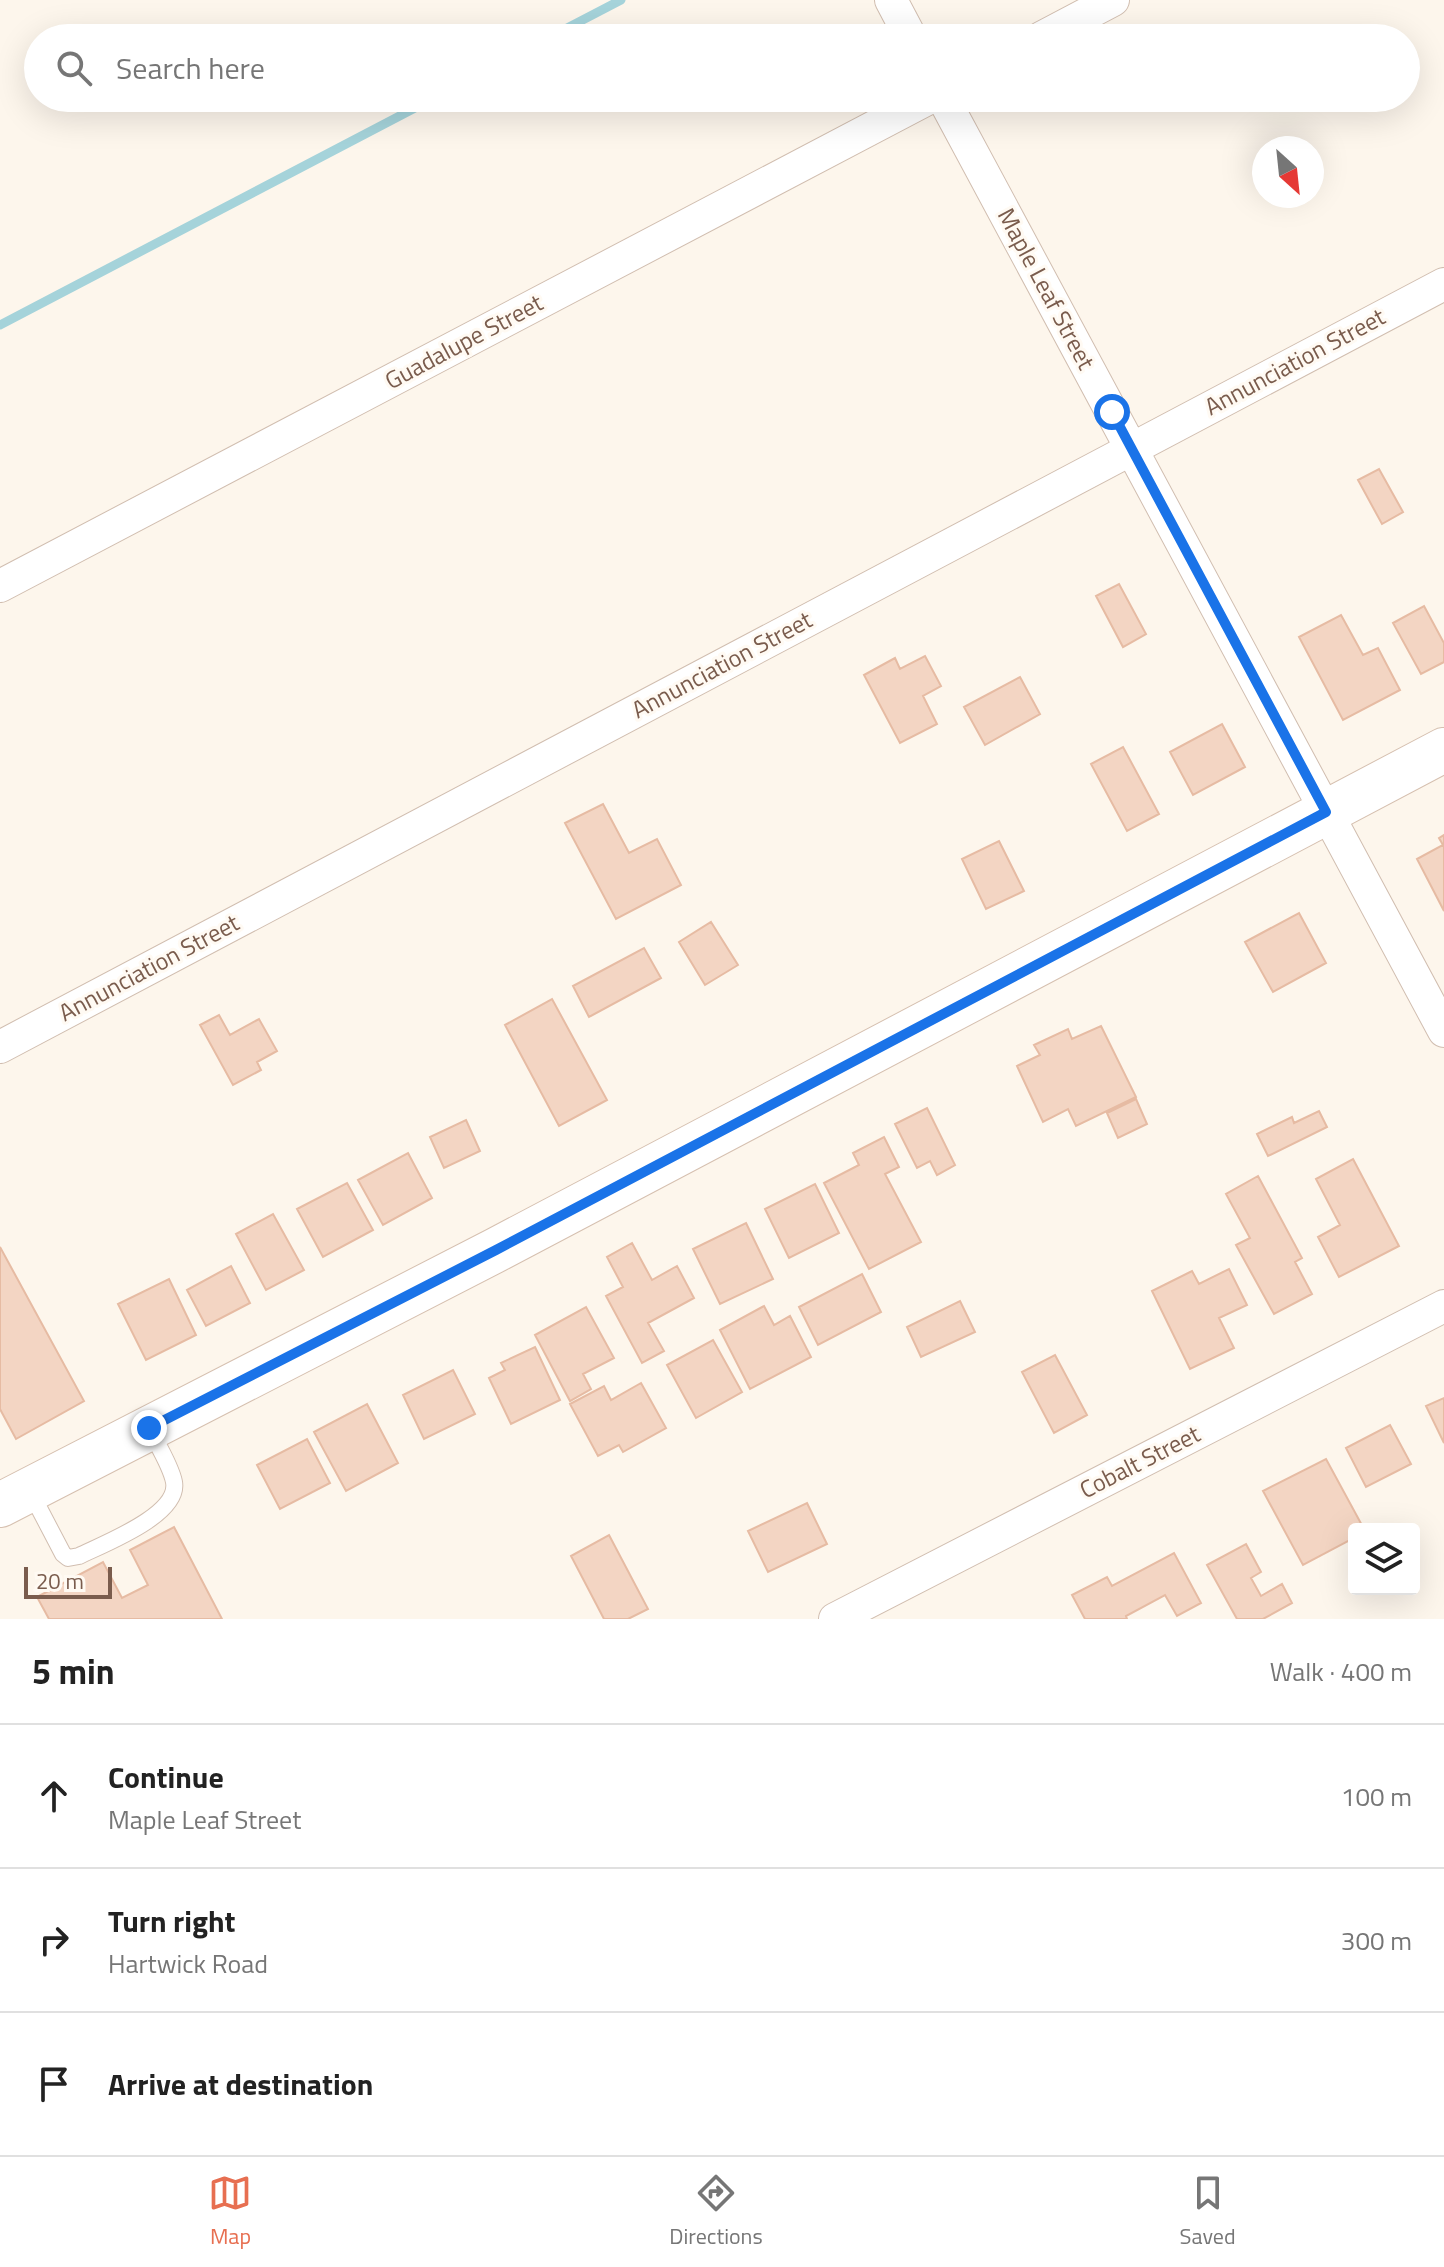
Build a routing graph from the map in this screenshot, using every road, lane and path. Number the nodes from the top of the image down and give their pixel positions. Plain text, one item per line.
1 (891, 0) edge
2 (1113, 0) edge
3 (904, 24) edge
4 (1068, 24) edge
5 (902, 112) edge
6 (951, 112) edge
7 (1444, 284) edge
8 (1132, 449) junction
9 (0, 586) edge
10 (1444, 750) edge
11 (1326, 812) junction
12 (1444, 1031) edge
13 (0, 1047) edge
14 (1444, 1306) edge
15 (149, 1428) junction
16 (10, 1494) edge
17 (835, 1619) edge

1 - 3 street
2 - 4 street
5 - 9 street, Guadalupe Street
6 - 8 street, Maple Leaf Street
7 - 8 street, Annunciation Street
8 - 11 street, Maple Leaf Street
8 - 13 street, Annunciation Street
10 - 11 street
11 - 12 street, Maple Leaf Street
11 - 15 street
14 - 17 street, Cobalt Street
15 - 16 street
15 - 16 lane

